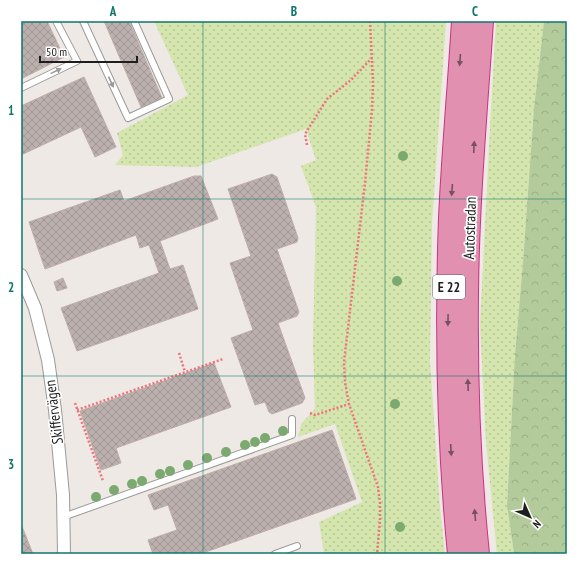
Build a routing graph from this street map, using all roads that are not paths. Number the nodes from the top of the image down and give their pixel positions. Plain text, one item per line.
1 (56, 21) edge
2 (83, 21) edge
3 (134, 21) edge
4 (463, 21) edge
5 (482, 21) edge
6 (21, 88) edge
7 (21, 274) edge
8 (292, 419) dead end
9 (64, 516) junction
10 (297, 546) dead end
11 (64, 554) edge
12 (275, 554) edge
13 (459, 554) edge
14 (478, 554) edge

6 -> 1 lane
2 -> 3 lane
4 -> 13 highway, Autostradan / E 22
14 -> 5 highway, Autostradan / E 22
7 - 9 street, Skiffervägen
8 - 9 lane
9 - 11 street, Skiffervägen
10 - 12 lane

